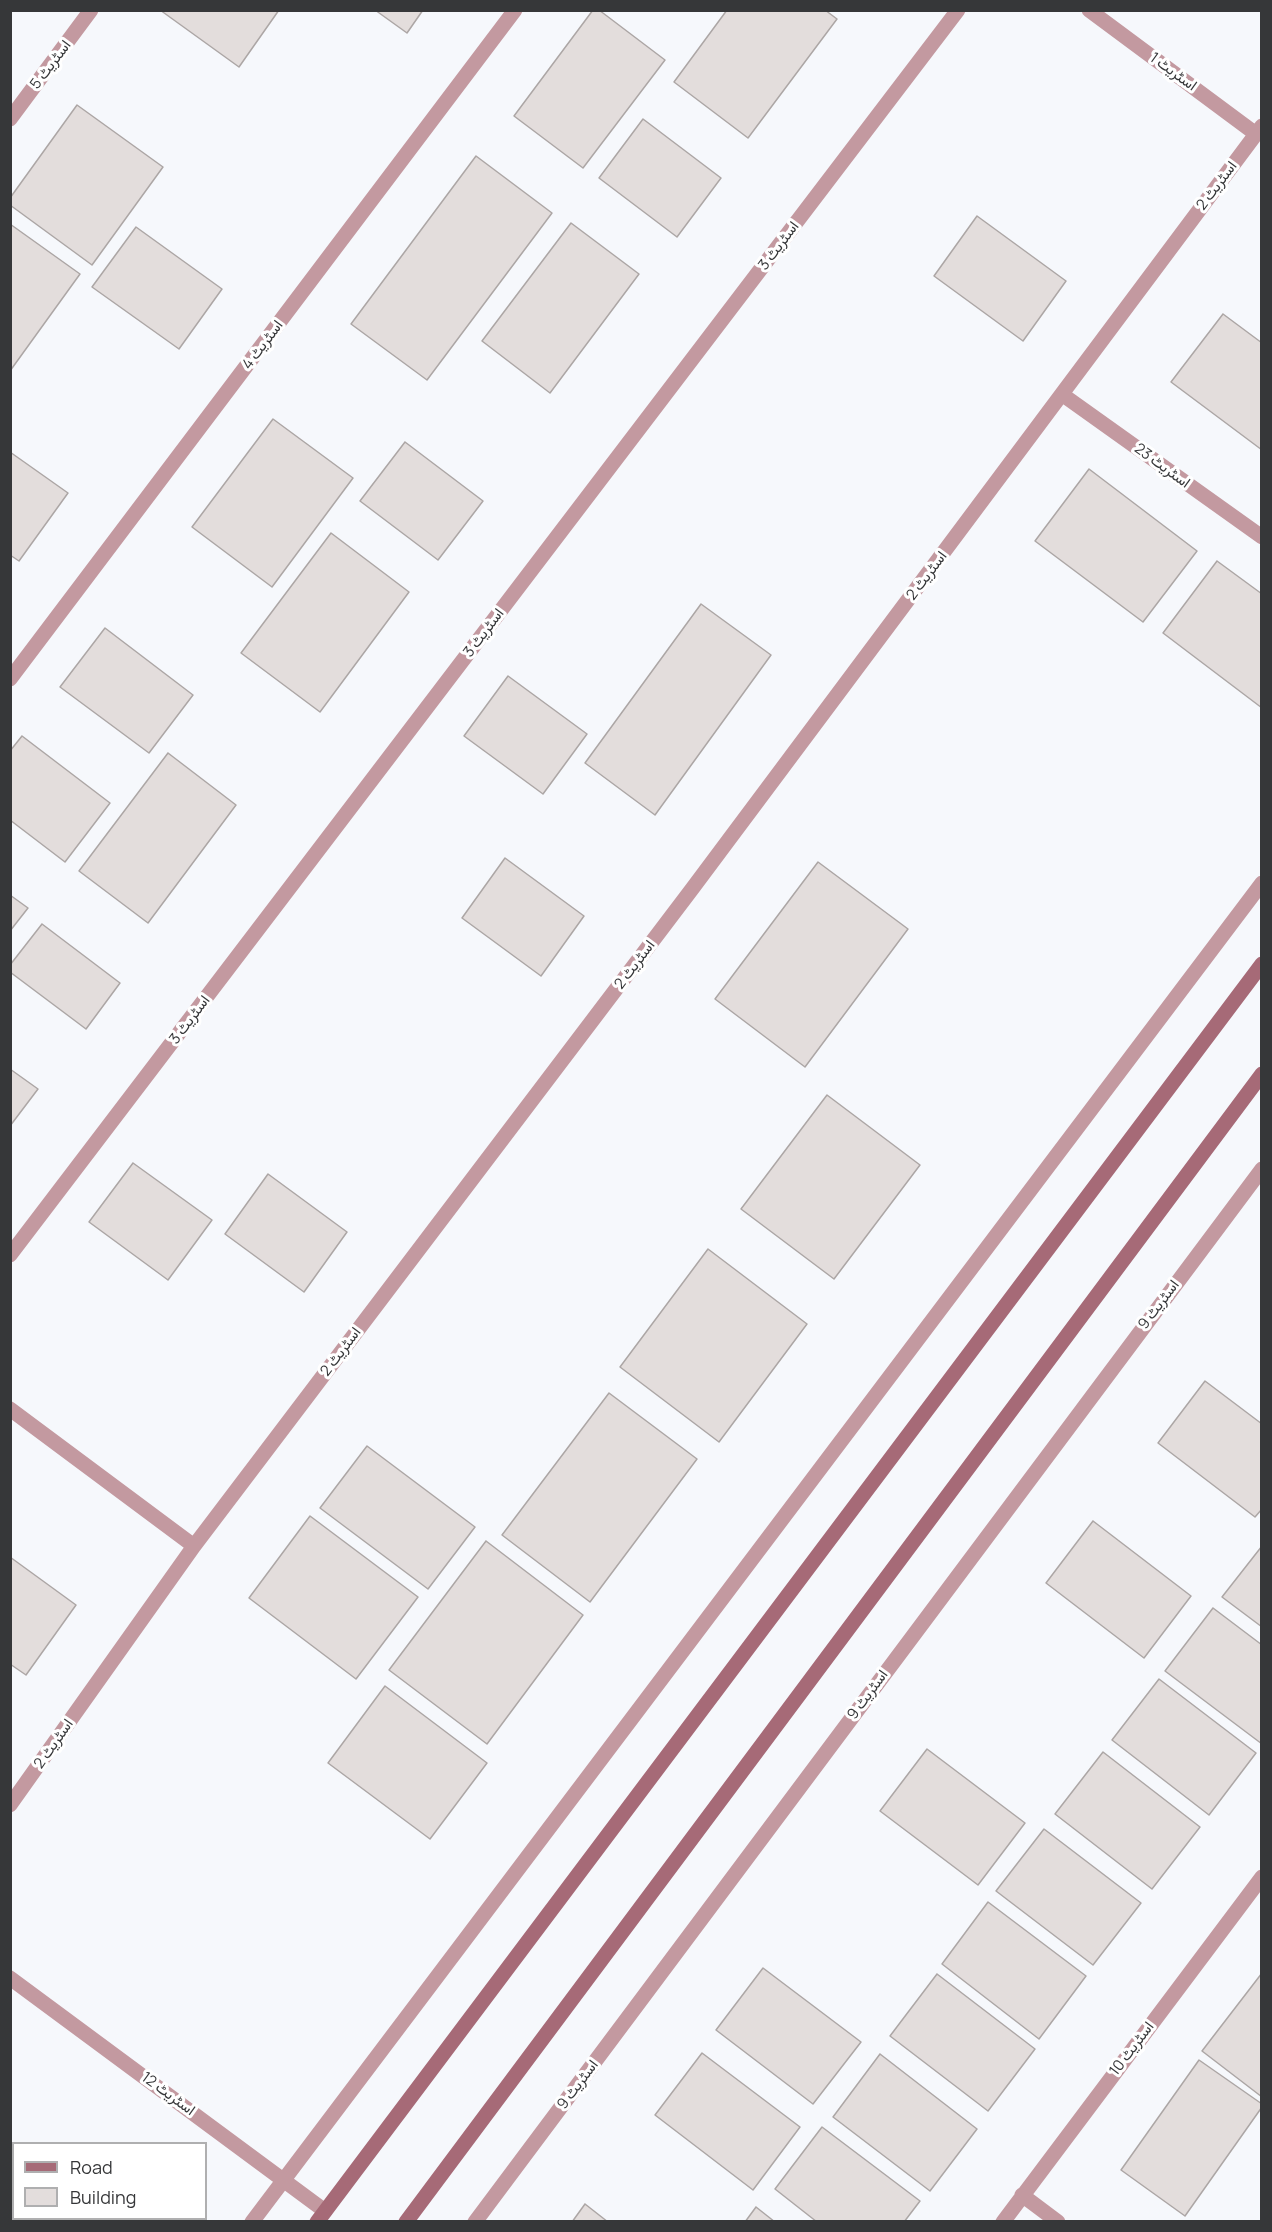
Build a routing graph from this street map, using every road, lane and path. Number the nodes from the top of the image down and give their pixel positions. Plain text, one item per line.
1 (91, 10) edge
2 (515, 10) edge
3 (958, 10) edge
4 (1089, 10) edge
5 (10, 119) edge
6 (1259, 130) edge
7 (1063, 394) junction
8 (1262, 537) edge
9 (10, 679) edge
10 (1262, 883) edge
11 (1262, 964) edge
12 (1262, 1074) edge
13 (1262, 1169) edge
14 (10, 1256) edge
15 (10, 1408) edge
16 (194, 1546) junction
17 (10, 1805) edge
18 (1262, 1877) edge
19 (10, 1978) edge
20 (283, 2179) junction
21 (1022, 2195) junction
22 (321, 2216) edge
23 (252, 2222) edge
24 (406, 2222) edge
25 (475, 2222) edge
26 (1003, 2222) edge
27 (1058, 2222) edge

1 - 5 street, اسٹریٹ 5
2 - 9 street, اسٹریٹ 4
3 - 14 street, اسٹریٹ 3
4 - 6 street, اسٹریٹ 1
6 - 7 street, اسٹریٹ 2
7 - 8 street, اسٹریٹ 23
7 - 16 street, اسٹریٹ 2
10 - 20 street
11 - 22 main road
12 - 24 main road
13 - 25 street, اسٹریٹ 9
15 - 16 street
16 - 17 street, اسٹریٹ 2
18 - 21 street, اسٹریٹ 10
19 - 20 street, اسٹریٹ 12
20 - 22 street, اسٹریٹ 12
20 - 23 street
21 - 26 street, اسٹریٹ 10
21 - 27 street

